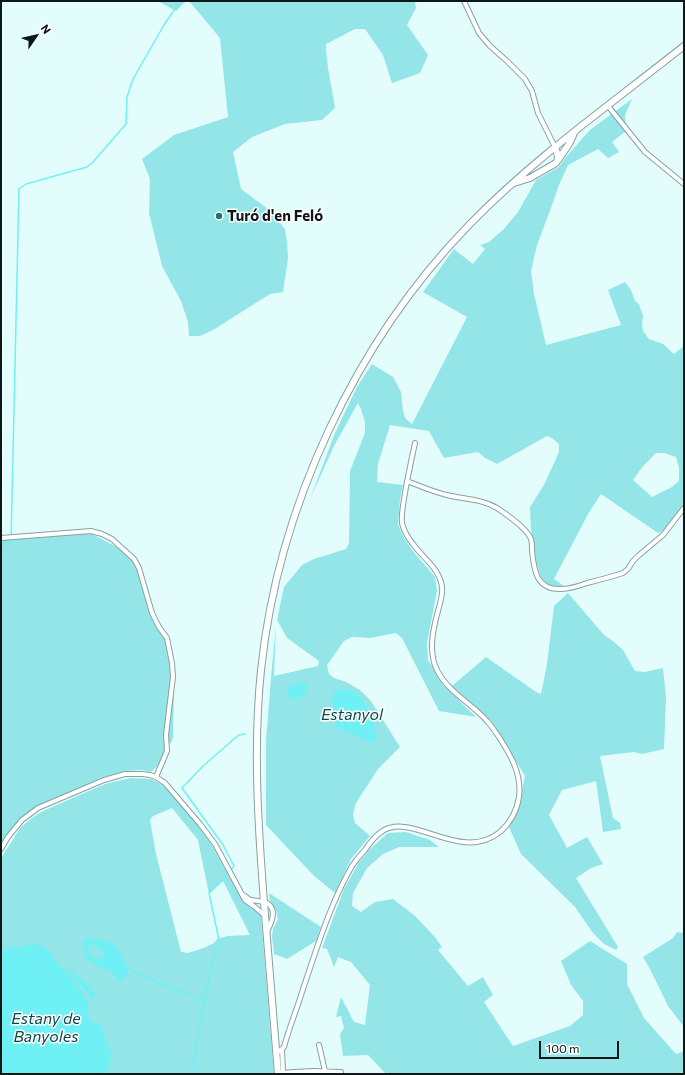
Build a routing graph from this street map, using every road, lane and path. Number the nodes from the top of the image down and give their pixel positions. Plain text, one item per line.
1 (464, 1) edge
2 (684, 46) edge
3 (608, 106) junction
4 (575, 132) junction
5 (556, 147) junction
6 (558, 160) junction
7 (511, 184) junction
8 (684, 184) edge
9 (414, 444) dead end
10 (407, 481) junction
11 (684, 508) edge
12 (1, 538) edge
13 (156, 777) junction
14 (1, 849) edge
15 (264, 890) junction
16 (241, 893) junction
17 (253, 900) junction
18 (264, 903) junction
19 (256, 907) junction
20 (266, 916) junction
21 (267, 932) junction
22 (285, 1043) junction
23 (275, 1044) junction
24 (319, 1045) dead end
25 (282, 1050) junction
26 (276, 1054) junction
27 (325, 1071) junction
28 (280, 1073) edge
29 (341, 1074) edge

1 - 5 street
2 - 3 main road
3 - 4 main road
3 - 8 street
4 - 5 main road
4 - 6 main road
5 - 6 main road
5 - 7 main road
6 - 7 main road
7 - 15 main road
9 - 10 street
10 - 11 street
10 - 22 street
12 - 13 street
13 - 14 street
13 - 16 street
15 - 17 street
15 - 18 main road
16 - 17 street
16 - 19 street
17 - 18 street
18 - 19 street
18 - 20 main road
18 - 21 street
19 - 20 street
20 - 21 main road
21 - 23 main road
22 - 23 street
22 - 25 street
23 - 26 main road
24 - 27 street
25 - 26 street
25 - 28 street
26 - 28 main road
27 - 28 street
27 - 29 street

